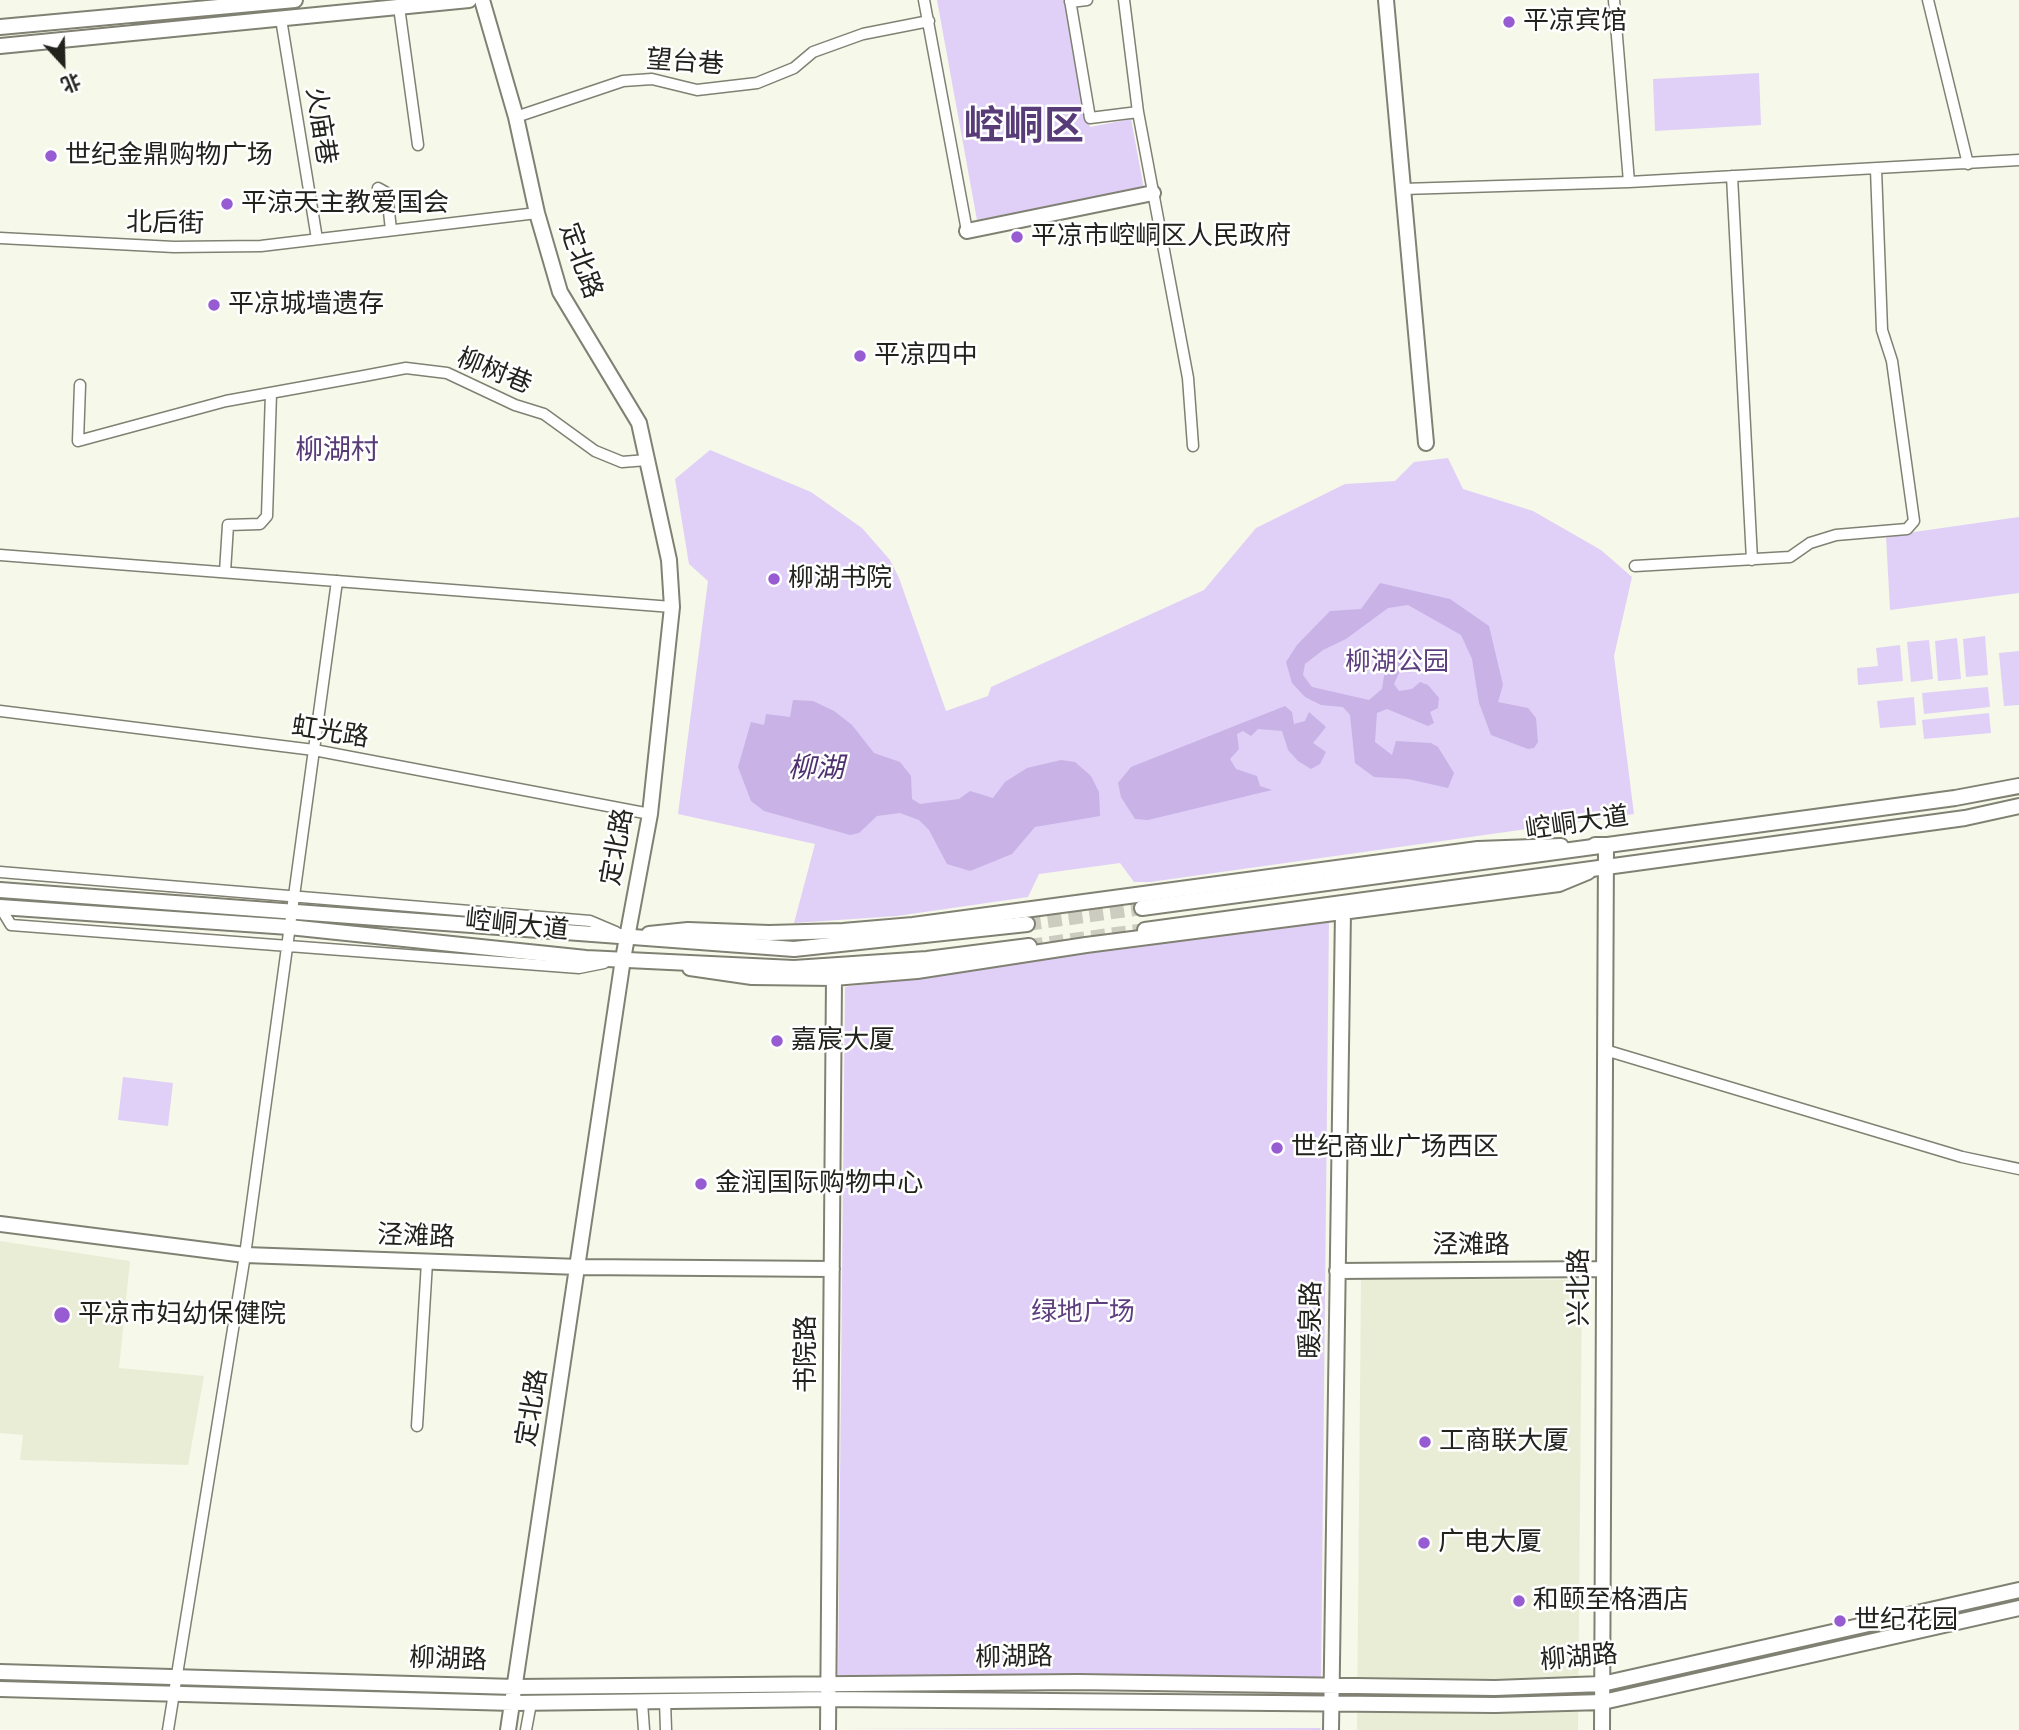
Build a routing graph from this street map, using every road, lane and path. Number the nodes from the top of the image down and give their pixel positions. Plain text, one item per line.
1 (295, 0) edge
2 (470, 0) edge
3 (482, 0) edge
4 (924, 0) edge
5 (1087, 0) edge
6 (1124, 0) edge
7 (1386, 0) edge
8 (1614, 0) edge
9 (1928, 0) edge
10 (1070, 1) edge
11 (399, 7) junction
12 (116, 8) edge
13 (281, 19) junction
14 (929, 21) junction
15 (0, 27) edge
16 (117, 35) junction
17 (0, 46) edge
18 (1138, 112) junction
19 (516, 117) junction
20 (418, 145) dead end
21 (2019, 160) edge
22 (1968, 164) junction
23 (1876, 169) junction
24 (1732, 176) junction
25 (1629, 182) junction
26 (378, 188) dead end
27 (1404, 189) junction
28 (1153, 193) junction
29 (537, 213) junction
30 (391, 230) junction
31 (967, 231) joint
32 (0, 238) edge
33 (317, 239) junction
34 (80, 385) dead end
35 (271, 393) junction
36 (1426, 443) dead end
37 (1194, 446) dead end
38 (647, 460) junction
39 (0, 555) edge
40 (1752, 560) junction
41 (1635, 566) dead end
42 (225, 572) junction
43 (337, 581) junction
44 (672, 607) junction
45 (0, 710) edge
46 (314, 750) junction
47 (2019, 786) edge
48 (2019, 806) edge
49 (650, 814) junction
50 (1606, 845) junction
51 (1605, 866) junction
52 (0, 872) edge
53 (0, 890) edge
54 (294, 895) junction
55 (0, 907) edge
56 (1142, 908) tunnel mouth
57 (1343, 911) junction
58 (290, 920) junction
59 (0, 924) edge
60 (1027, 924) tunnel mouth
61 (12, 925) junction
62 (1145, 930) tunnel mouth
63 (626, 937) junction
64 (1029, 946) tunnel mouth
65 (286, 947) junction
66 (623, 959) junction
67 (834, 978) junction
68 (1605, 1050) junction
69 (2019, 1168) edge
70 (0, 1224) edge
71 (245, 1255) junction
72 (428, 1262) junction
73 (579, 1267) junction
74 (832, 1269) junction
75 (1605, 1269) junction
76 (1337, 1271) junction
77 (417, 1426) dead end
78 (2019, 1590) edge
79 (2019, 1608) edge
80 (0, 1672) edge
81 (176, 1677) junction
82 (829, 1683) junction
83 (1602, 1684) junction
84 (1331, 1685) junction
85 (515, 1687) junction
86 (0, 1689) edge
87 (173, 1693) junction
88 (829, 1699) junction
89 (666, 1701) junction
90 (642, 1702) junction
91 (1331, 1702) junction
92 (1603, 1702) junction
93 (513, 1703) junction
94 (531, 1703) junction
95 (168, 1730) edge
96 (508, 1730) edge
97 (526, 1730) edge
98 (644, 1730) edge
99 (666, 1730) edge
100 (828, 1730) edge
101 (1331, 1730) edge
102 (1602, 1730) edge

1 - 12 main road
2 - 11 main road
3 - 19 main road, 定北路
4 - 14 street
5 - 10 street
6 - 18 street
7 - 27 main road
8 - 25 street
9 - 22 street
10 - 18 street
11 - 13 main road
11 - 20 street
12 - 15 main road
12 - 16 main road
13 - 16 main road
13 - 33 street, 火庙巷
14 - 19 street, 望台巷
14 - 31 street
16 - 17 main road
18 - 28 street
19 - 29 main road, 定北路
21 - 22 street
22 - 23 street
23 - 24 street
23 - 40 street
24 - 25 street
24 - 40 street
25 - 27 street
26 - 30 street
27 - 36 main road
28 - 31 main road
28 - 37 street
29 - 30 street, 北后街
29 - 38 main road, 定北路
30 - 33 street, 北后街
32 - 33 street, 北后街
34 - 35 street, 柳树巷
35 - 38 street, 柳树巷
35 - 42 street
38 - 44 main road, 定北路
39 - 42 street
40 - 41 street
42 - 43 street
43 - 44 street
43 - 46 street
44 - 49 main road, 定北路
45 - 46 street, 虹光路
46 - 49 street, 虹光路
46 - 54 street
47 - 50 main road, 崆峒大道
48 - 51 main road, 崆峒大道
49 - 63 main road, 定北路
50 - 51 main road, 兴北路
50 - 56 main road, 崆峒大道
50 - 63 main road
51 - 57 main road
51 - 62 main road, 崆峒大道
51 - 68 main road, 兴北路
52 - 54 street
53 - 58 main road, 崆峒大道
54 - 58 street
54 - 63 street
55 - 58 main road, 崆峒大道
55 - 61 street
57 - 67 main road
57 - 76 main road, 暖泉路
58 - 63 main road, 崆峒大道
58 - 65 street
58 - 66 main road, 崆峒大道
59 - 61 street
60 - 63 main road, 崆峒大道
61 - 65 street
63 - 66 main road, 定北路
64 - 66 main road, 崆峒大道
65 - 66 street
65 - 71 street
66 - 67 main road
66 - 73 main road, 定北路
67 - 74 main road, 书院路
68 - 69 street
68 - 75 main road, 兴北路
70 - 71 main road, 泾滩路
71 - 72 main road, 泾滩路
71 - 81 street
72 - 73 main road, 泾滩路
72 - 77 street
73 - 74 main road, 泾滩路
73 - 85 main road, 定北路
74 - 82 main road, 书院路
75 - 76 main road, 泾滩路
75 - 83 main road, 兴北路
76 - 84 main road, 暖泉路
78 - 83 main road, 柳湖路
79 - 92 main road, 柳湖路
80 - 81 main road, 柳湖路
81 - 85 main road, 柳湖路
81 - 87 street
82 - 84 main road, 柳湖路
82 - 85 main road, 柳湖路
82 - 88 main road, 书院路
83 - 84 main road, 柳湖路
83 - 92 main road, 兴北路
84 - 91 main road, 暖泉路
85 - 93 main road, 定北路
86 - 87 main road, 柳湖路
87 - 93 main road, 柳湖路
87 - 95 street
88 - 89 main road, 柳湖路
88 - 91 main road, 柳湖路
88 - 100 main road, 书院路
89 - 90 main road, 柳湖路
89 - 99 street
90 - 94 main road, 柳湖路
90 - 98 street
91 - 92 main road, 柳湖路
91 - 101 main road, 暖泉路
92 - 102 main road, 兴北路
93 - 94 main road, 柳湖路
93 - 96 main road, 定北路
94 - 97 street

